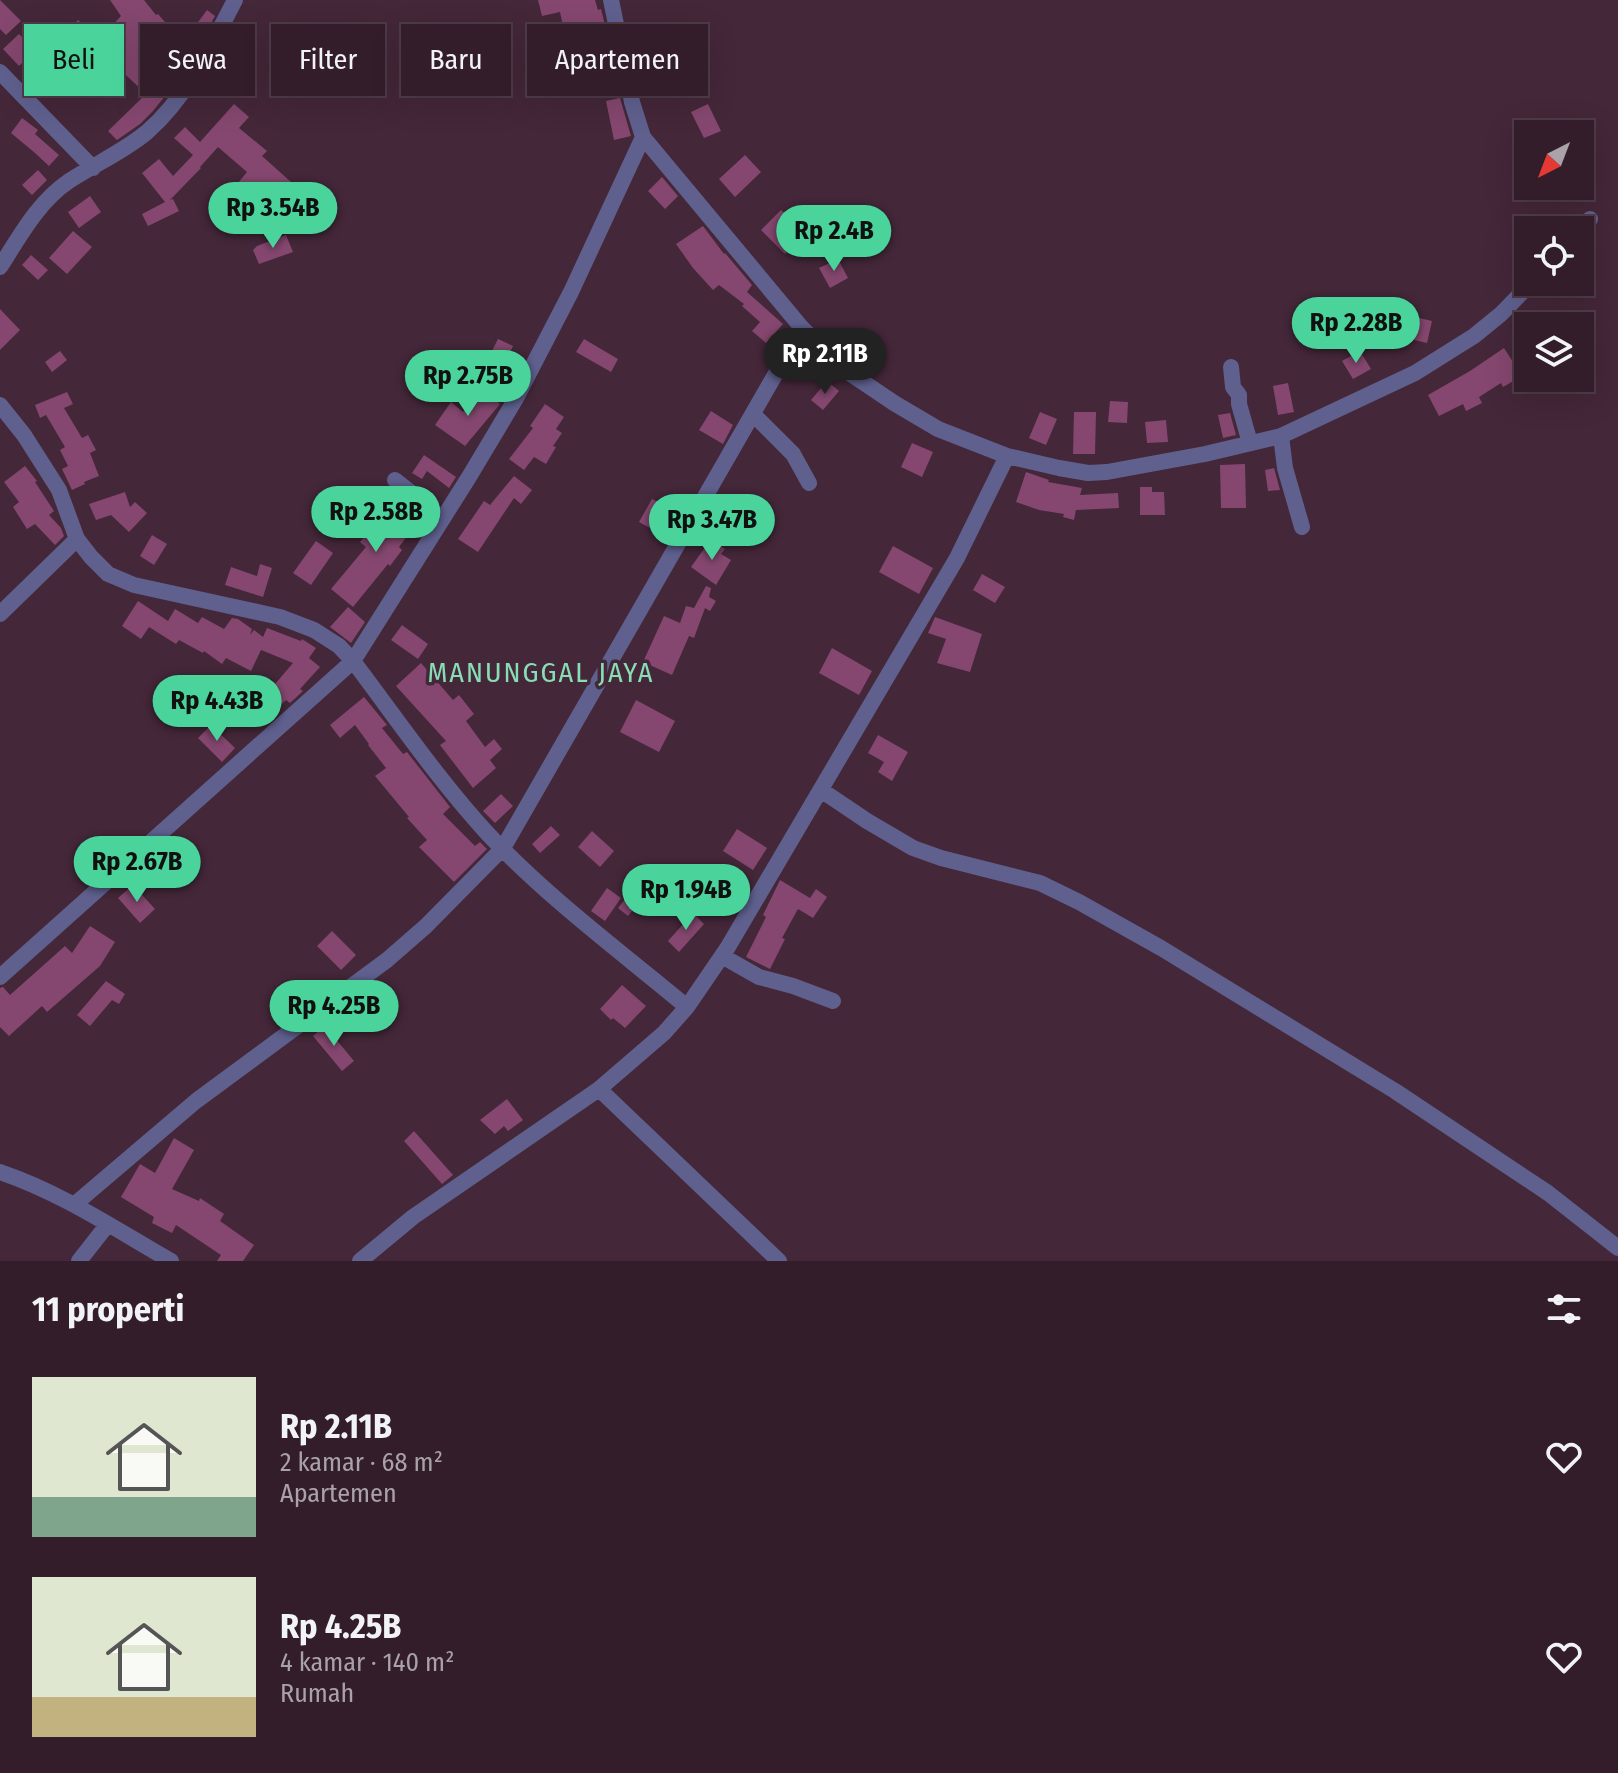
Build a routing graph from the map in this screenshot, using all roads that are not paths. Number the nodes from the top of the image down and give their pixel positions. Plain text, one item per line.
1 (235, 0) edge
2 (611, 0) edge
3 (0, 72) edge
4 (643, 137) junction
5 (93, 168) junction
6 (0, 267) edge
7 (1518, 296) edge
8 (802, 328) junction
9 (1231, 367) dead end
10 (0, 405) edge
11 (753, 414) junction
12 (1281, 436) junction
13 (1250, 443) junction
14 (1007, 456) junction
15 (395, 480) dead end
16 (809, 483) dead end
17 (438, 526) junction
18 (1302, 527) dead end
19 (77, 539) junction
20 (0, 614) edge
21 (353, 661) junction
22 (821, 790) junction
23 (503, 848) junction
24 (722, 956) junction
25 (0, 977) edge
26 (833, 1001) dead end
27 (687, 1007) junction
28 (599, 1089) junction
29 (0, 1172) edge
30 (75, 1204) junction
31 (108, 1224) junction
32 (1618, 1248) edge
33 (79, 1261) edge
34 (171, 1261) edge
35 (360, 1261) edge
36 (779, 1261) edge

1 - 5 street
2 - 4 street
3 - 5 street
4 - 8 street
4 - 17 street
5 - 6 street
7 - 12 street
8 - 11 street
8 - 14 street
9 - 13 street
10 - 19 street
11 - 16 street
11 - 23 street
12 - 13 street
12 - 18 street
13 - 14 street
14 - 22 street
15 - 17 street
17 - 21 street
19 - 20 street
19 - 21 street
21 - 23 street
21 - 25 street
22 - 24 street
22 - 32 street
23 - 27 street
23 - 30 street
24 - 26 street
24 - 27 street
27 - 28 street
28 - 35 street
28 - 36 street
29 - 30 street
30 - 31 street
31 - 33 street
31 - 34 street

